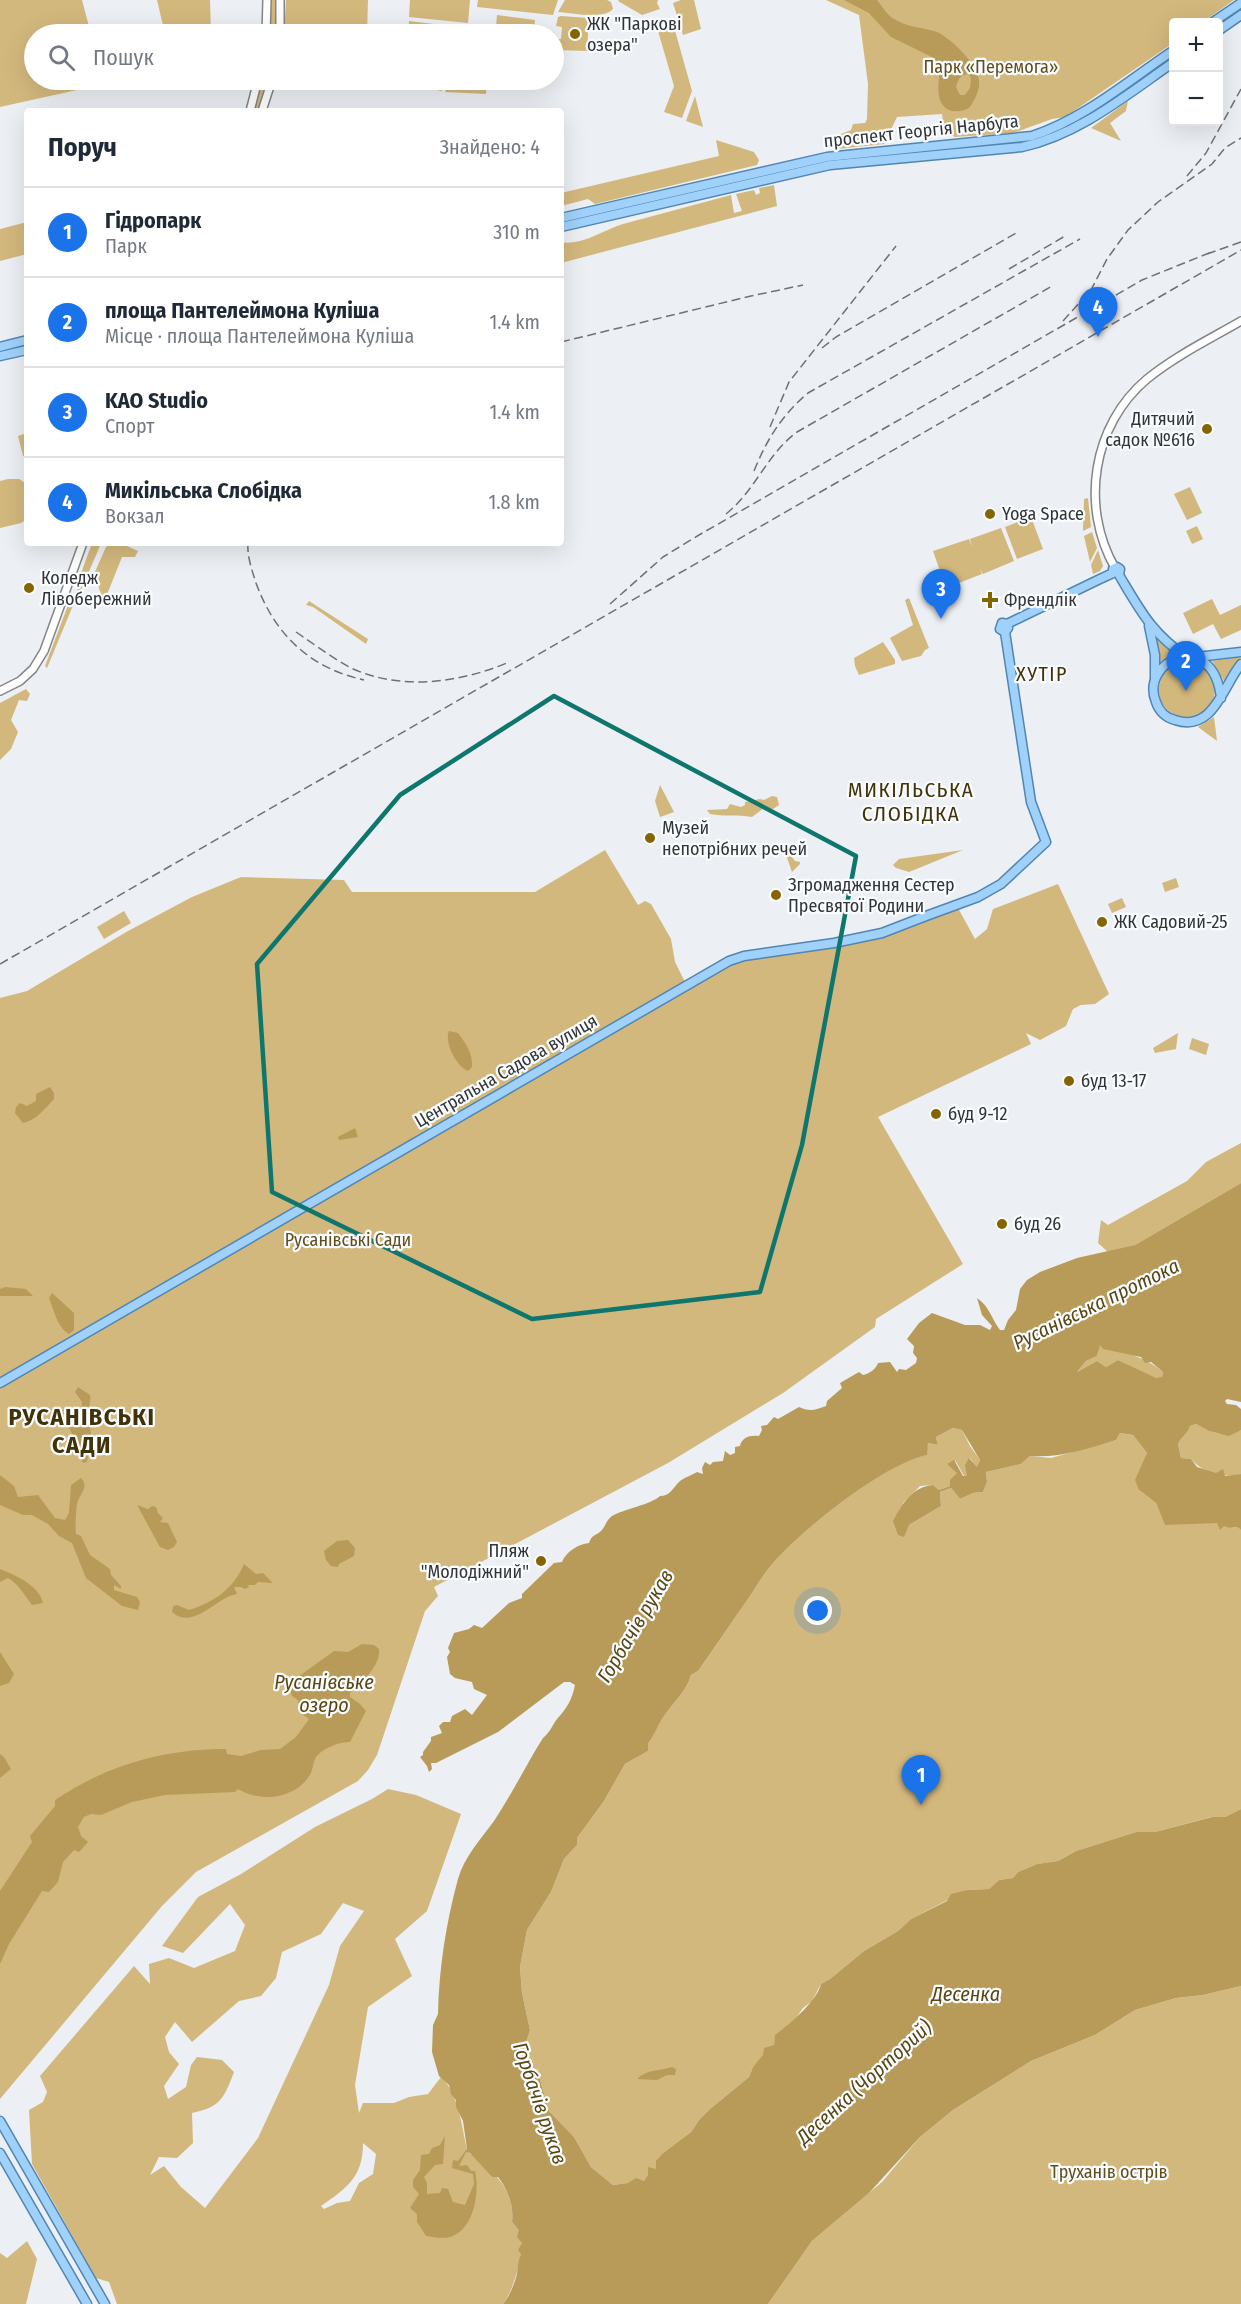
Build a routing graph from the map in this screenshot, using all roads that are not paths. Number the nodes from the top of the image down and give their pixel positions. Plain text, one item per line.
1 (267, 0) edge
2 (280, 0) edge
3 (1241, 3) edge
4 (1241, 15) edge
5 (1219, 18) edge
6 (266, 24) edge
7 (280, 24) edge
8 (1223, 28) edge
9 (1169, 53) edge
10 (1169, 65) edge
11 (255, 90) edge
12 (268, 90) edge
13 (251, 108) edge
14 (262, 108) edge
15 (757, 177) junction
16 (564, 217) edge
17 (564, 226) edge
18 (1241, 321) edge
19 (24, 341) edge
20 (0, 347) edge
21 (24, 351) edge
22 (0, 356) edge
23 (82, 546) edge
24 (1116, 572) junction
25 (1148, 622) junction
26 (1241, 652) edge
27 (1191, 657) junction
28 (1241, 664) edge
29 (1155, 681) junction
30 (0, 691) edge
31 (1221, 698) junction
32 (0, 1383) edge
33 (0, 2121) edge
34 (0, 2153) edge
35 (87, 2304) edge
36 (105, 2304) edge

1 - 6 street
2 - 7 street
3 - 5 main road
4 - 8 main road
9 - 15 main road, проспект Георгія Нарбута
10 - 15 main road, проспект Георгія Нарбута
11 - 13 street
12 - 14 street
15 - 16 main road
15 - 17 main road
18 - 24 street
19 - 20 main road
21 - 22 main road
23 - 30 street
24 - 25 main road
24 - 32 main road, Центральна Садова вулиця
25 - 27 main road
25 - 29 main road
26 - 27 main road
27 - 29 main road
27 - 31 main road
28 - 31 main road
29 - 31 main road
33 - 36 main road
34 - 35 main road

